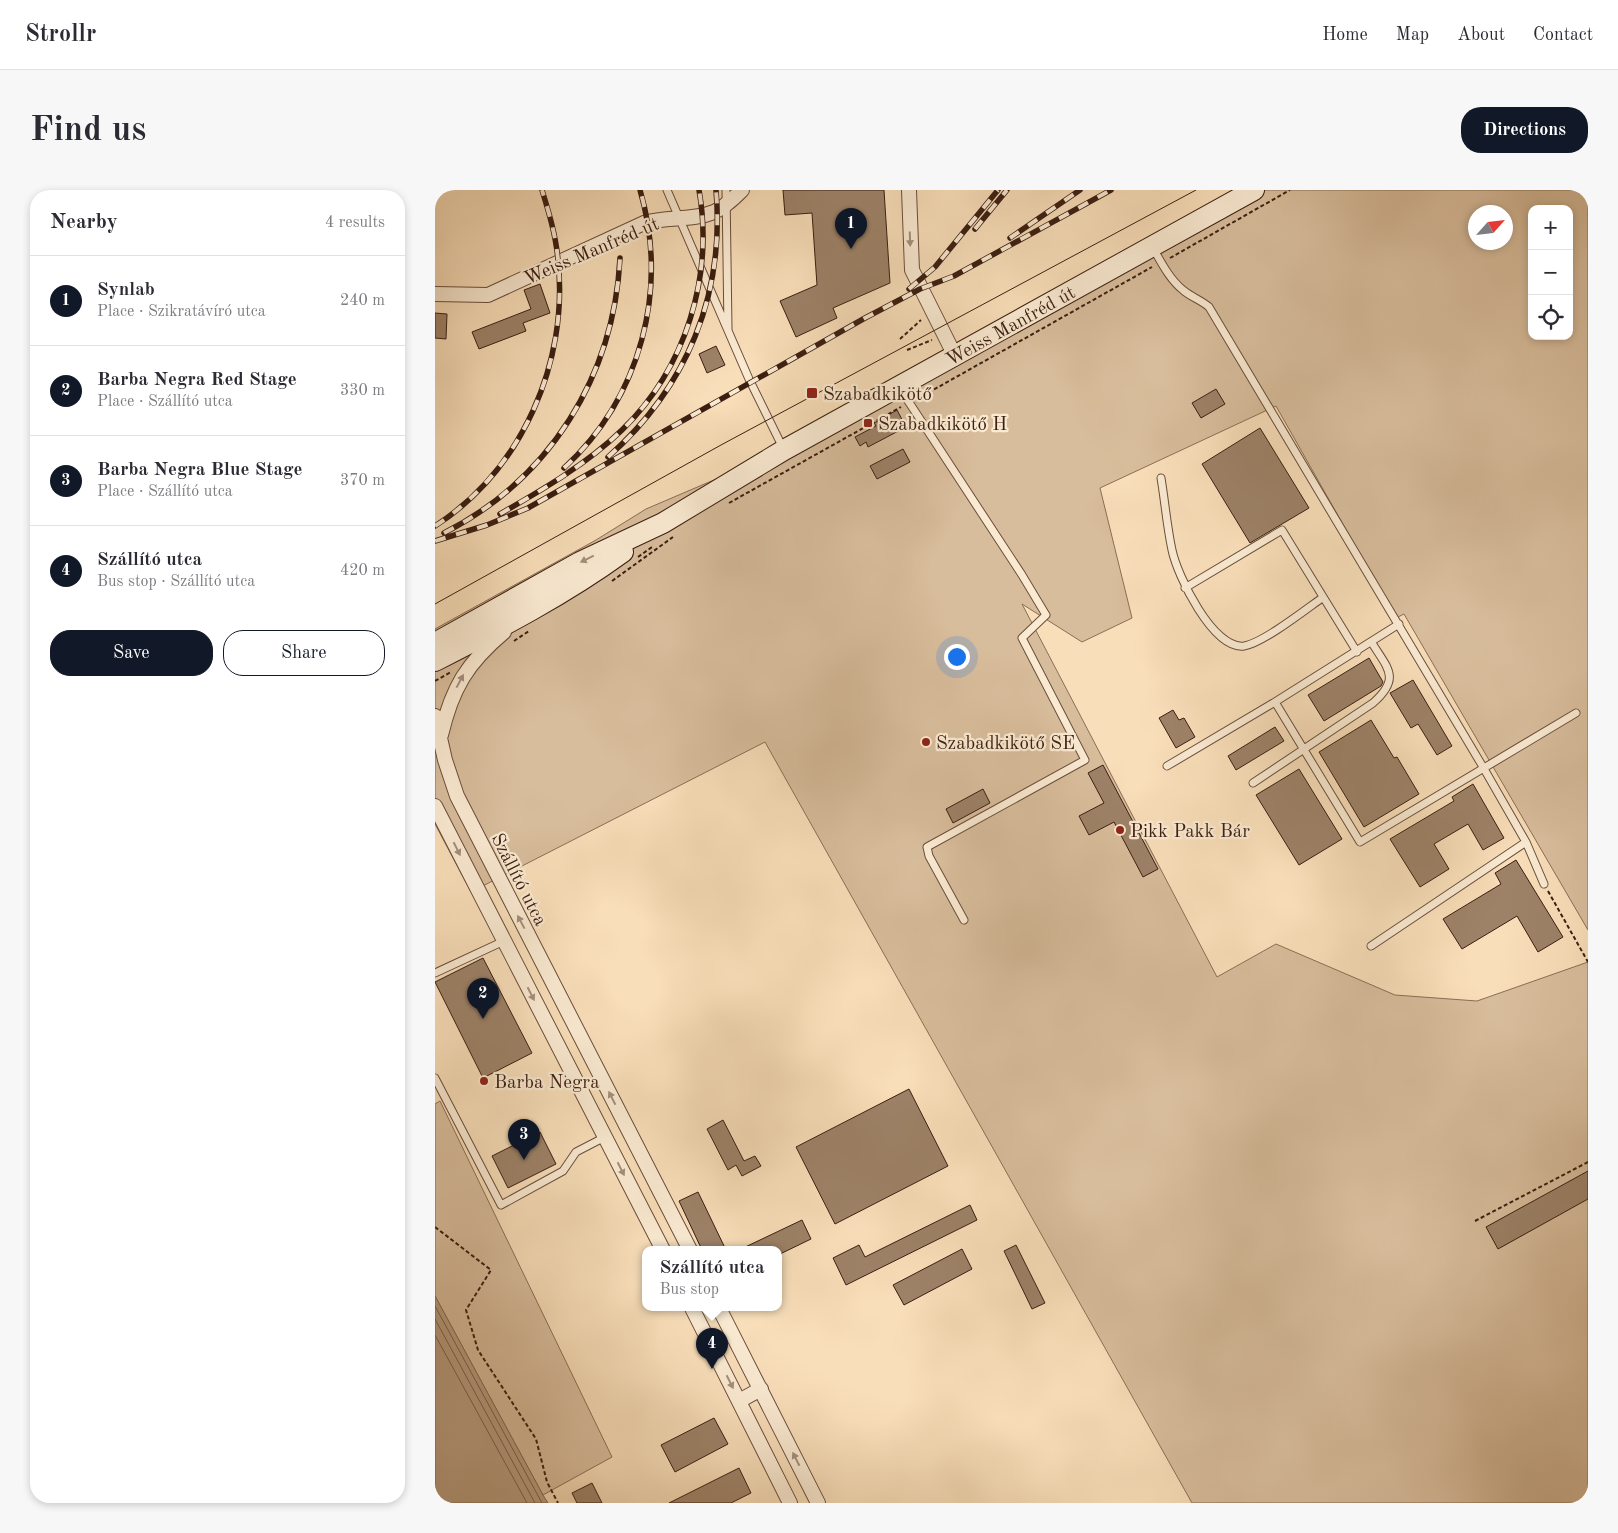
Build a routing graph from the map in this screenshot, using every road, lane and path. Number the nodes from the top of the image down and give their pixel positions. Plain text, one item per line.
1 (667, 190) edge
2 (742, 190) edge
3 (909, 190) edge
4 (1254, 190) edge
5 (1290, 190) edge
6 (727, 197) edge
7 (679, 218) junction
8 (1156, 254) junction
9 (435, 294) edge
10 (927, 325) dead end
11 (729, 332) junction
12 (930, 332) dead end
13 (900, 339) dead end
14 (907, 350) dead end
15 (955, 356) junction
16 (937, 377) junction
17 (904, 395) junction
18 (784, 450) junction
19 (1161, 478) dead end
20 (721, 508) dead end
21 (668, 530) junction
22 (606, 584) dead end
23 (1185, 588) junction
24 (1322, 598) junction
25 (527, 622) junction
26 (1399, 624) junction
27 (435, 643) edge
28 (512, 643) dead end
29 (1372, 643) junction
30 (1357, 652) junction
31 (435, 661) edge
32 (1275, 702) junction
33 (1576, 713) dead end
34 (435, 716) edge
35 (441, 735) junction
36 (1303, 750) junction
37 (1167, 766) dead end
38 (1483, 767) junction
39 (1253, 782) dead end
40 (435, 806) edge
41 (1526, 842) junction
42 (501, 884) junction
43 (1544, 884) joint
44 (480, 894) junction
45 (964, 920) dead end
46 (504, 941) junction
47 (1371, 946) dead end
48 (1588, 962) edge
49 (435, 972) edge
50 (579, 1035) junction
51 (558, 1046) junction
52 (435, 1078) edge
53 (605, 1137) junction
54 (1588, 1162) edge
55 (662, 1196) junction
56 (640, 1206) junction
57 (1475, 1221) dead end
58 (435, 1227) edge
59 (661, 1246) edge
60 (688, 1246) edge
61 (694, 1311) edge
62 (721, 1311) edge
63 (761, 1389) junction
64 (739, 1401) junction
65 (558, 1503) edge
66 (790, 1503) edge
67 (818, 1503) edge

1 - 7 lane
2 - 6 street, Weiss Manfréd út
3 -> 15 street
4 - 8 main road, Weiss Manfréd út
5 - 8 path
6 - 7 street, Weiss Manfréd út
6 - 11 lane
7 - 9 street, Weiss Manfréd út
7 - 11 lane
8 - 15 main road, Weiss Manfréd út
8 - 16 path
8 - 26 lane
10 - 13 path
11 - 18 lane
12 - 14 path
15 - 16 main road, Weiss Manfréd út
16 - 17 main road, Weiss Manfréd út
16 - 17 path
17 - 18 main road, Weiss Manfréd út
17 - 20 path
17 - 45 lane
18 - 21 main road, Weiss Manfréd út
19 - 23 lane
21 - 22 path
21 - 25 main road, Weiss Manfréd út
21 -> 27 main road, Weiss Manfréd út
23 - 24 lane
23 - 24 lane
24 - 30 lane
25 - 28 path
25 - 31 main road, Weiss Manfréd út
35 -> 25 street, Szállító utca
26 - 29 lane
26 - 38 lane
29 - 30 lane
29 - 36 lane
30 - 32 lane
32 - 36 lane
32 - 37 lane
33 - 38 lane
34 - 35 street, Szállító utca
35 - 42 street, Szállító utca
36 - 38 lane
36 - 39 lane
38 - 41 lane
40 -> 44 street
41 - 43 lane
41 - 47 lane
42 - 44 street
50 -> 42 street, Szállító utca
43 - 48 path
44 - 46 street
46 - 49 lane
46 -> 51 street
50 - 51 street
55 -> 50 street, Szállító utca
51 - 53 street
52 - 53 lane
53 -> 56 street
54 - 57 path
55 - 56 street
55 - 60 street, Szállító utca
56 - 59 street
58 - 65 path
61 -> 64 street
62 - 63 street
63 - 64 street
67 -> 63 street
64 - 66 street

